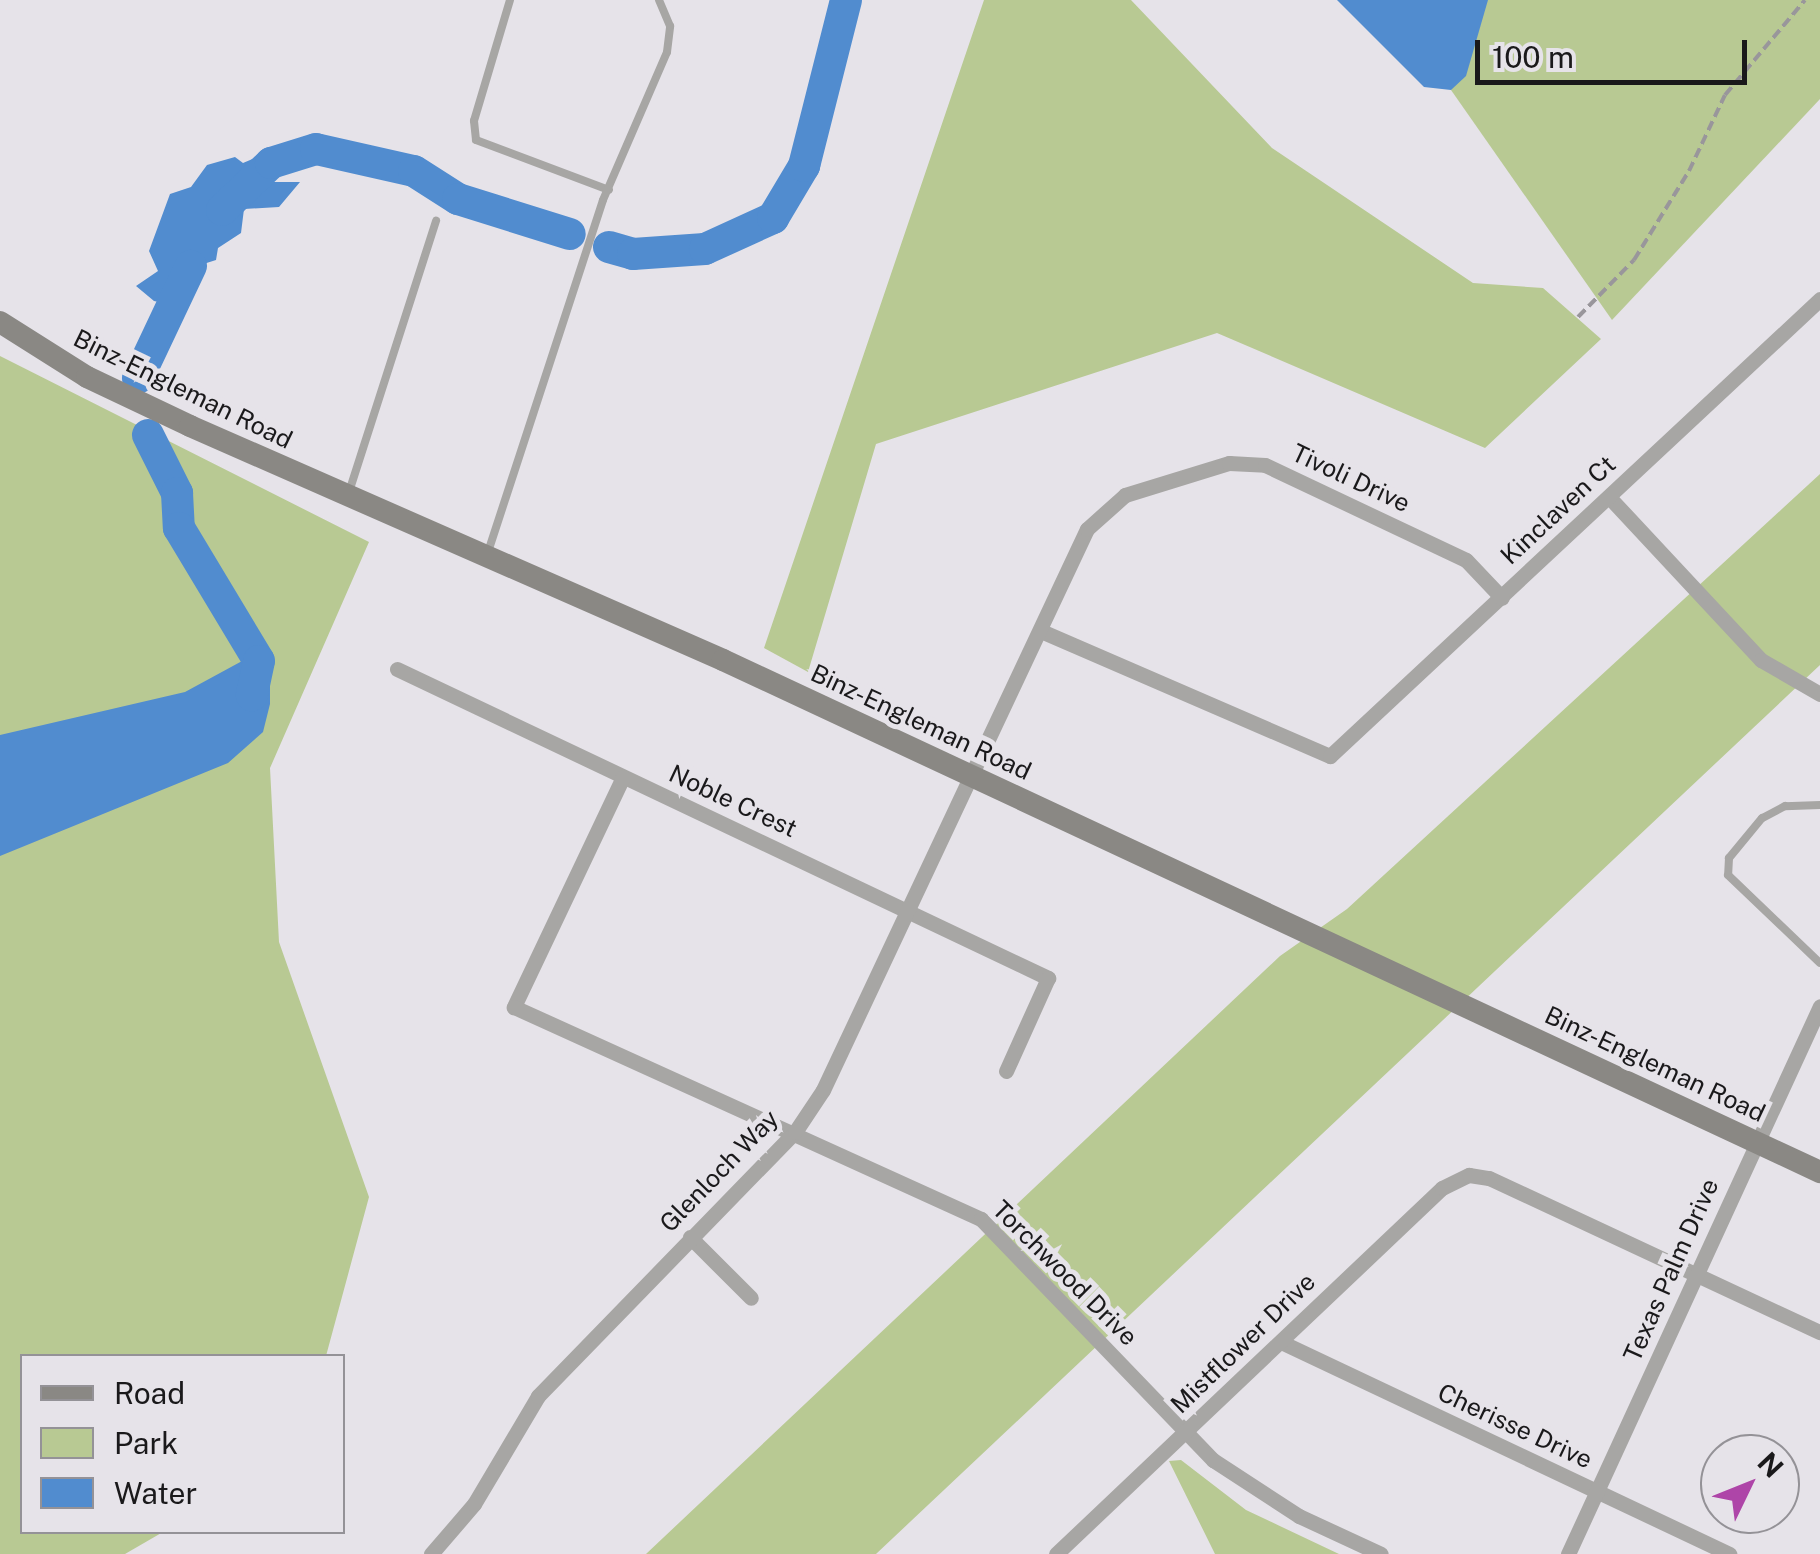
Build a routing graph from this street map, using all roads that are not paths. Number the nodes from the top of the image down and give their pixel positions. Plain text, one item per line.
1 (510, 0) edge
2 (660, 0) edge
3 (609, 190) junction
4 (436, 220) dead end
5 (1820, 299) edge
6 (0, 322) edge
7 (348, 496) junction
8 (1608, 497) junction
9 (486, 556) junction
10 (1502, 598) junction
11 (1041, 631) junction
12 (397, 670) dead end
13 (1820, 694) edge
14 (623, 777) junction
15 (975, 777) junction
16 (1820, 805) edge
17 (910, 912) junction
18 (1820, 962) edge
19 (1820, 1006) edge
20 (1006, 1072) dead end
21 (794, 1132) junction
22 (1756, 1142) junction
23 (1820, 1172) edge
24 (690, 1237) junction
25 (1697, 1275) junction
26 (751, 1298) dead end
27 (1820, 1332) edge
28 (1280, 1342) junction
29 (1185, 1433) junction
30 (1596, 1492) junction
31 (1067, 1550) edge
32 (431, 1554) edge
33 (1381, 1554) edge
34 (1568, 1554) edge
35 (1728, 1554) edge

1 - 3 lane
2 - 3 lane
3 - 9 lane
4 - 7 lane
5 - 8 street, Kinclaven Ct
6 - 7 street, Binz-Engleman Road
7 - 9 street, Binz-Engleman Road
8 - 10 street, Kinclaven Ct
8 - 13 street
9 - 15 street, Binz-Engleman Road
10 - 11 street, Kinclaven Ct
10 - 11 street, Tivoli Drive
11 - 15 street, Tivoli Drive
12 - 14 street, Noble Crest
14 - 17 street, Noble Crest
14 - 21 street, Torchwood Drive
15 - 17 street, Glenloch Way
15 - 22 street, Binz-Engleman Road
16 - 18 lane
17 - 20 street, Noble Crest
17 - 21 street, Glenloch Way
19 - 22 street, Texas Palm Drive
21 - 24 street, Glenloch Way
21 - 29 street, Torchwood Drive
22 - 23 street, Binz-Engleman Road
22 - 25 street, Texas Palm Drive
24 - 26 street
24 - 32 street, Glenloch Way
25 - 27 street
25 - 28 street, Mistflower Drive
25 - 30 street, Texas Palm Drive
28 - 29 street, Mistflower Drive
28 - 30 street, Cherisse Drive
29 - 31 street, Mistflower Drive
29 - 33 street, Torchwood Drive
30 - 34 street, Texas Palm Drive
30 - 35 street, Cherisse Drive

